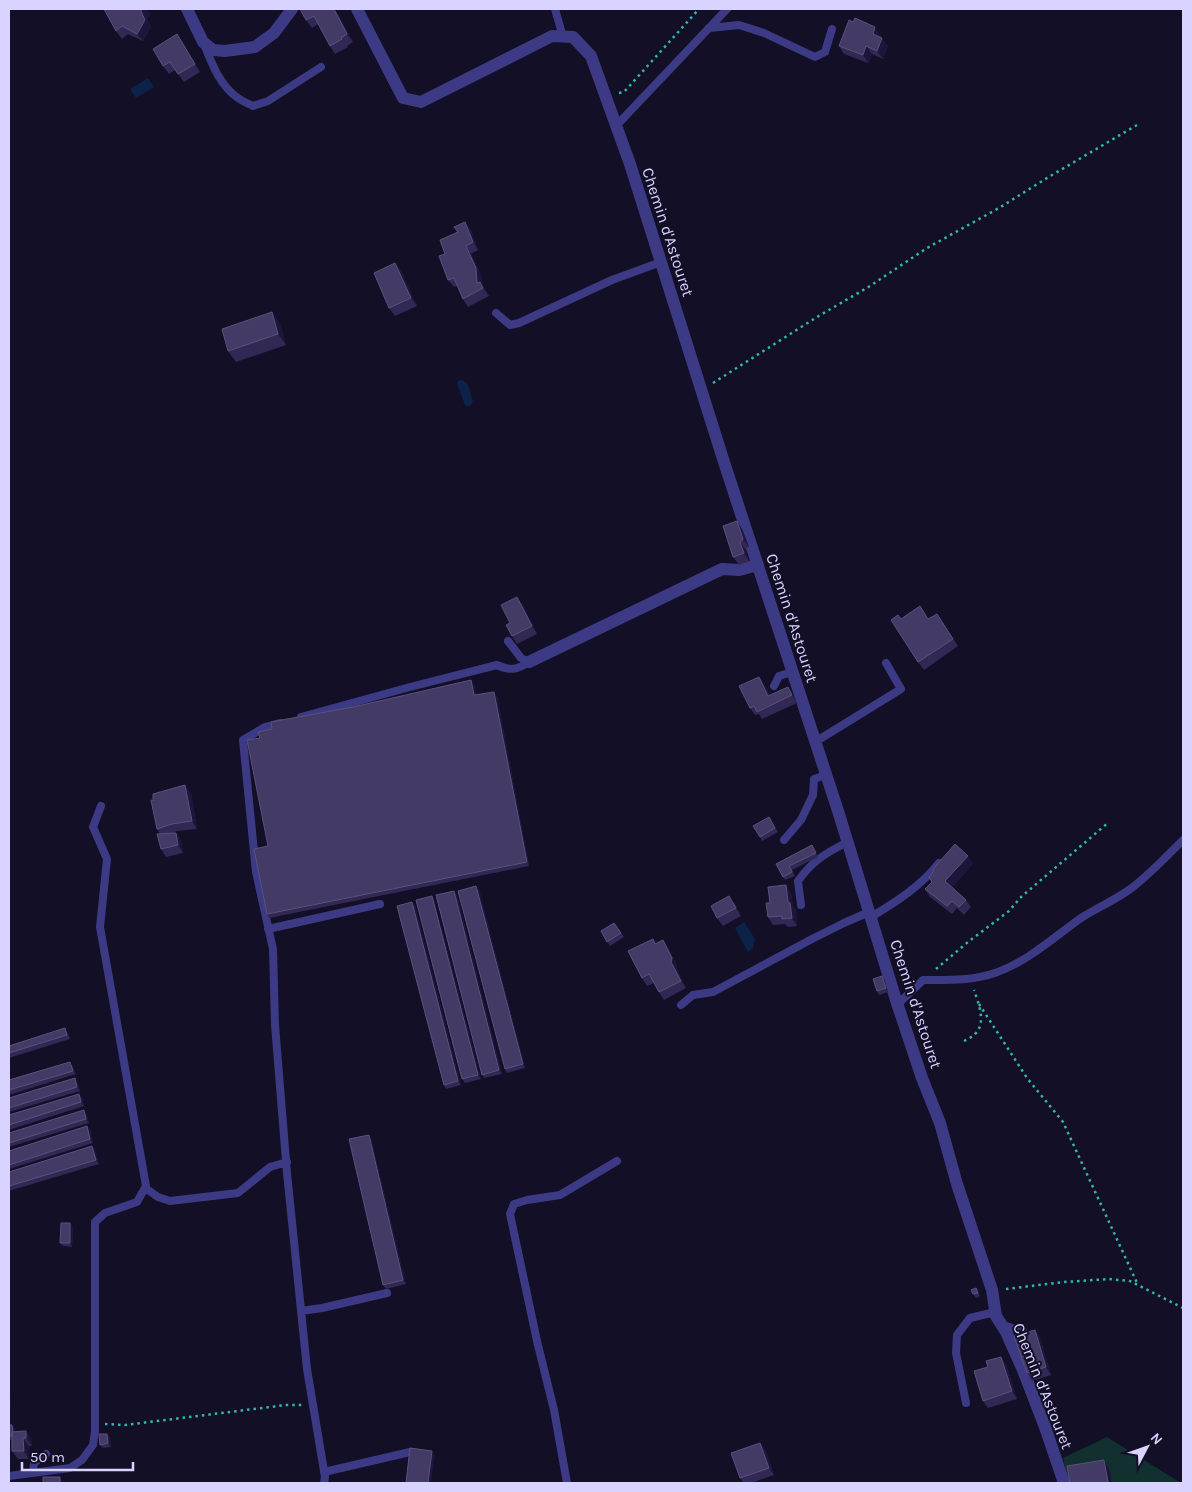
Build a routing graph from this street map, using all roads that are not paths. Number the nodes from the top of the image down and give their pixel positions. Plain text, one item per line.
1 (187, 9) edge
2 (292, 9) edge
3 (357, 9) edge
4 (556, 9) edge
5 (727, 9) edge
6 (709, 28) junction
7 (832, 29) dead end
8 (562, 37) junction
9 (203, 42) junction
10 (321, 67) dead end
11 (616, 126) junction
12 (661, 262) junction
13 (496, 313) dead end
14 (758, 565) junction
15 (508, 641) dead end
16 (529, 662) junction
17 (886, 663) dead end
18 (792, 672) junction
19 (774, 686) dead end
20 (815, 742) junction
21 (826, 775) junction
22 (101, 806) dead end
23 (784, 840) dead end
24 (1183, 840) edge
25 (848, 842) junction
26 (939, 863) edge
27 (380, 904) dead end
28 (801, 905) dead end
29 (870, 915) junction
30 (268, 929) junction
31 (898, 1004) junction
32 (681, 1005) dead end
33 (617, 1160) dead end
34 (287, 1162) junction
35 (145, 1188) junction
36 (388, 1293) dead end
37 (301, 1311) junction
38 (995, 1312) junction
39 (1001, 1324) junction
40 (1024, 1332) edge
41 (966, 1403) dead end
42 (410, 1452) edge
43 (46, 1454) dead end
44 (324, 1472) junction
45 (33, 1473) junction
46 (9, 1476) edge
47 (324, 1483) edge
48 (567, 1483) edge
49 (1064, 1483) edge

1 - 9 street
2 - 9 street
3 - 8 street
4 - 8 lane
5 - 6 lane
6 - 7 lane
6 - 11 lane
8 - 11 street, Chemin d'Astouret
9 - 10 lane
11 - 12 street, Chemin d'Astouret
12 - 13 lane
12 - 14 street, Chemin d'Astouret
14 - 16 street
14 - 18 street, Chemin d'Astouret
15 - 16 lane
16 - 30 lane
17 - 20 lane
18 - 19 lane
18 - 20 street, Chemin d'Astouret
20 - 21 street, Chemin d'Astouret
21 - 23 lane
21 - 25 street, Chemin d'Astouret
22 - 35 lane
24 - 31 lane
25 - 28 lane
25 - 29 street, Chemin d'Astouret
26 - 29 lane
27 - 30 lane
29 - 31 street, Chemin d'Astouret
29 - 32 lane
30 - 34 lane
31 - 38 street, Chemin d'Astouret
33 - 48 lane
34 - 35 lane
34 - 37 lane
35 - 45 lane
36 - 37 lane
37 - 44 lane
38 - 39 street, Chemin d'Astouret
38 - 41 lane
39 - 40 lane
39 - 49 street, Chemin d'Astouret
42 - 44 lane
43 - 45 lane
44 - 47 lane
45 - 46 lane

